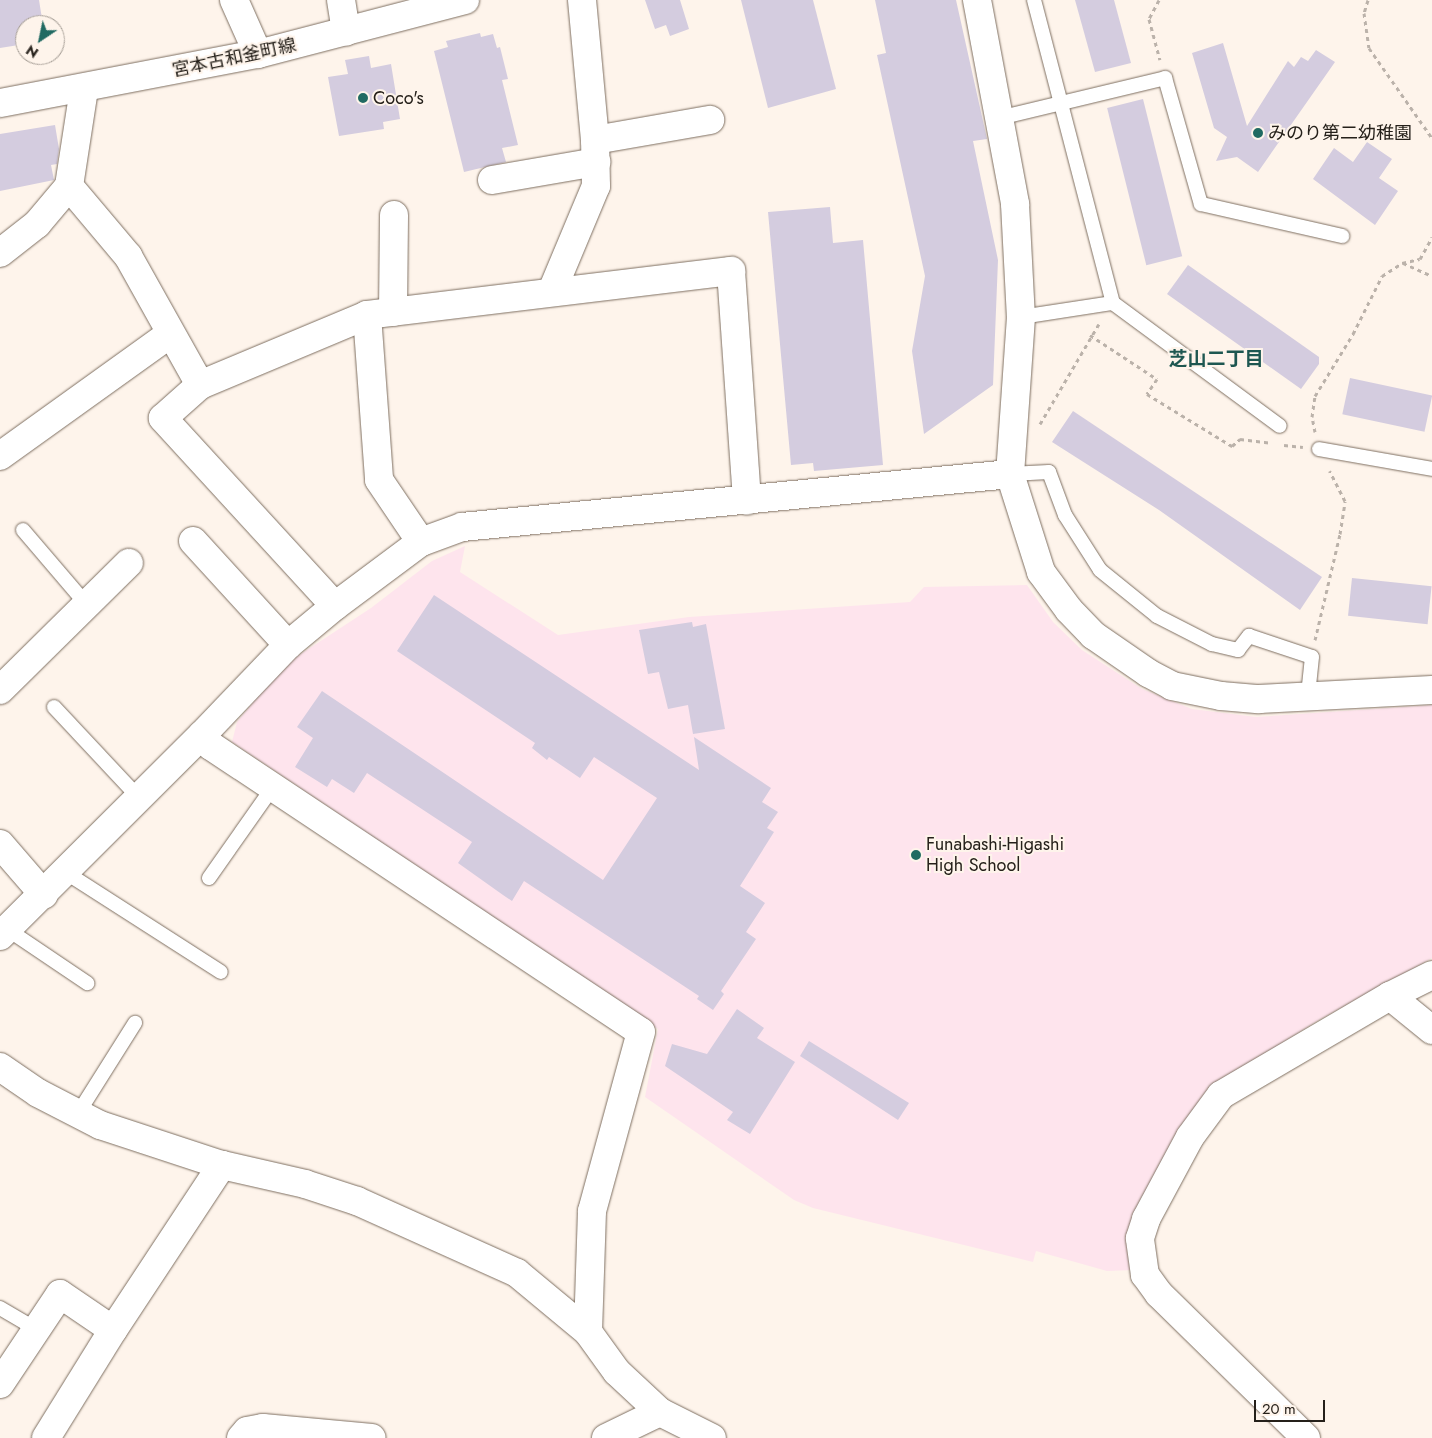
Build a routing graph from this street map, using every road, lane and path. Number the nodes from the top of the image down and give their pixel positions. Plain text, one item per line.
1 (234, 0) edge
2 (341, 0) edge
3 (465, 0) edge
4 (582, 0) edge
5 (977, 0) edge
6 (1034, 0) edge
7 (1159, 0) edge
8 (1368, 0) edge
9 (412, 8) edge
10 (346, 32) junction
11 (258, 54) junction
12 (1165, 78) junction
13 (84, 89) junction
14 (0, 103) edge
15 (1061, 104) junction
16 (999, 118) junction
17 (710, 120) dead end
18 (1432, 138) edge
19 (596, 151) junction
20 (492, 180) dead end
21 (69, 186) junction
22 (394, 215) dead end
23 (1342, 236) dead end
24 (0, 253) edge
25 (1402, 263) dead end
26 (1432, 276) edge
27 (552, 291) junction
28 (1113, 302) junction
29 (380, 313) junction
30 (1020, 317) junction
31 (170, 334) junction
32 (1090, 335) junction
33 (200, 385) junction
34 (1039, 426) dead end
35 (1280, 426) dead end
36 (1319, 449) joint
37 (0, 456) edge
38 (1432, 469) edge
39 (1010, 474) junction
40 (747, 500) junction
41 (23, 530) dead end
42 (193, 541) dead end
43 (421, 542) junction
44 (129, 564) dead end
45 (87, 605) junction
46 (335, 606) junction
47 (288, 645) junction
48 (0, 690) edge
49 (1432, 690) edge
50 (1308, 694) junction
51 (54, 707) dead end
52 (202, 735) junction
53 (273, 787) junction
54 (140, 799) junction
55 (0, 844) edge
56 (65, 872) junction
57 (209, 878) dead end
58 (44, 895) junction
59 (4, 933) edge
60 (220, 972) dead end
61 (1432, 975) edge
62 (87, 983) dead end
63 (1390, 996) junction
64 (134, 1023) dead end
65 (1432, 1030) edge
66 (0, 1068) edge
67 (77, 1115) junction
68 (222, 1165) junction
69 (0, 1308) edge
70 (36, 1330) junction
71 (113, 1330) junction
72 (588, 1332) junction
73 (0, 1384) edge
74 (660, 1412) junction
75 (46, 1438) edge
76 (241, 1438) edge
77 (372, 1438) edge
78 (606, 1438) edge
79 (712, 1438) edge
80 (1306, 1438) edge

1 - 11 street
2 - 10 street
3 - 9 street, 宮本古和釜町線
4 - 19 street
5 - 16 street
6 - 15 lane
7 - 12 path
8 - 18 path
9 - 10 street, 宮本古和釜町線
10 - 11 street, 宮本古和釜町線
11 - 13 street, 宮本古和釜町線
12 - 15 lane
12 - 23 lane
13 - 14 street, 宮本古和釜町線
13 - 21 street
15 - 16 lane
15 - 28 lane
16 - 30 street
17 - 19 street
19 - 20 street
19 - 27 street
21 - 24 street
21 - 31 street
22 - 29 street
25 - 26 path
27 - 29 street
27 - 40 street
28 - 30 lane
28 - 32 path
28 - 35 lane
29 - 33 street
29 - 43 street
30 - 39 street
31 - 33 street
31 - 37 street
32 - 34 path
32 - 36 path
33 - 46 street
36 - 38 lane
39 - 40 street
39 - 50 street
39 - 50 lane
40 - 43 street
41 - 45 lane
42 - 47 street
43 - 46 street
44 - 45 street
45 - 48 street
46 - 47 street
47 - 52 street
49 - 50 street
51 - 54 lane
52 - 53 street
52 - 54 street
53 - 57 lane
53 - 72 street
54 - 56 street
55 - 58 street
56 - 58 street
56 - 60 lane
58 - 59 street
59 - 62 lane
61 - 63 street
63 - 65 street
63 - 80 street
64 - 67 lane
66 - 67 street
67 - 68 street
68 - 71 street
68 - 72 street
69 - 70 lane
70 - 71 street
70 - 73 street
71 - 75 street
72 - 74 street
74 - 78 street
74 - 79 street
76 - 77 street

